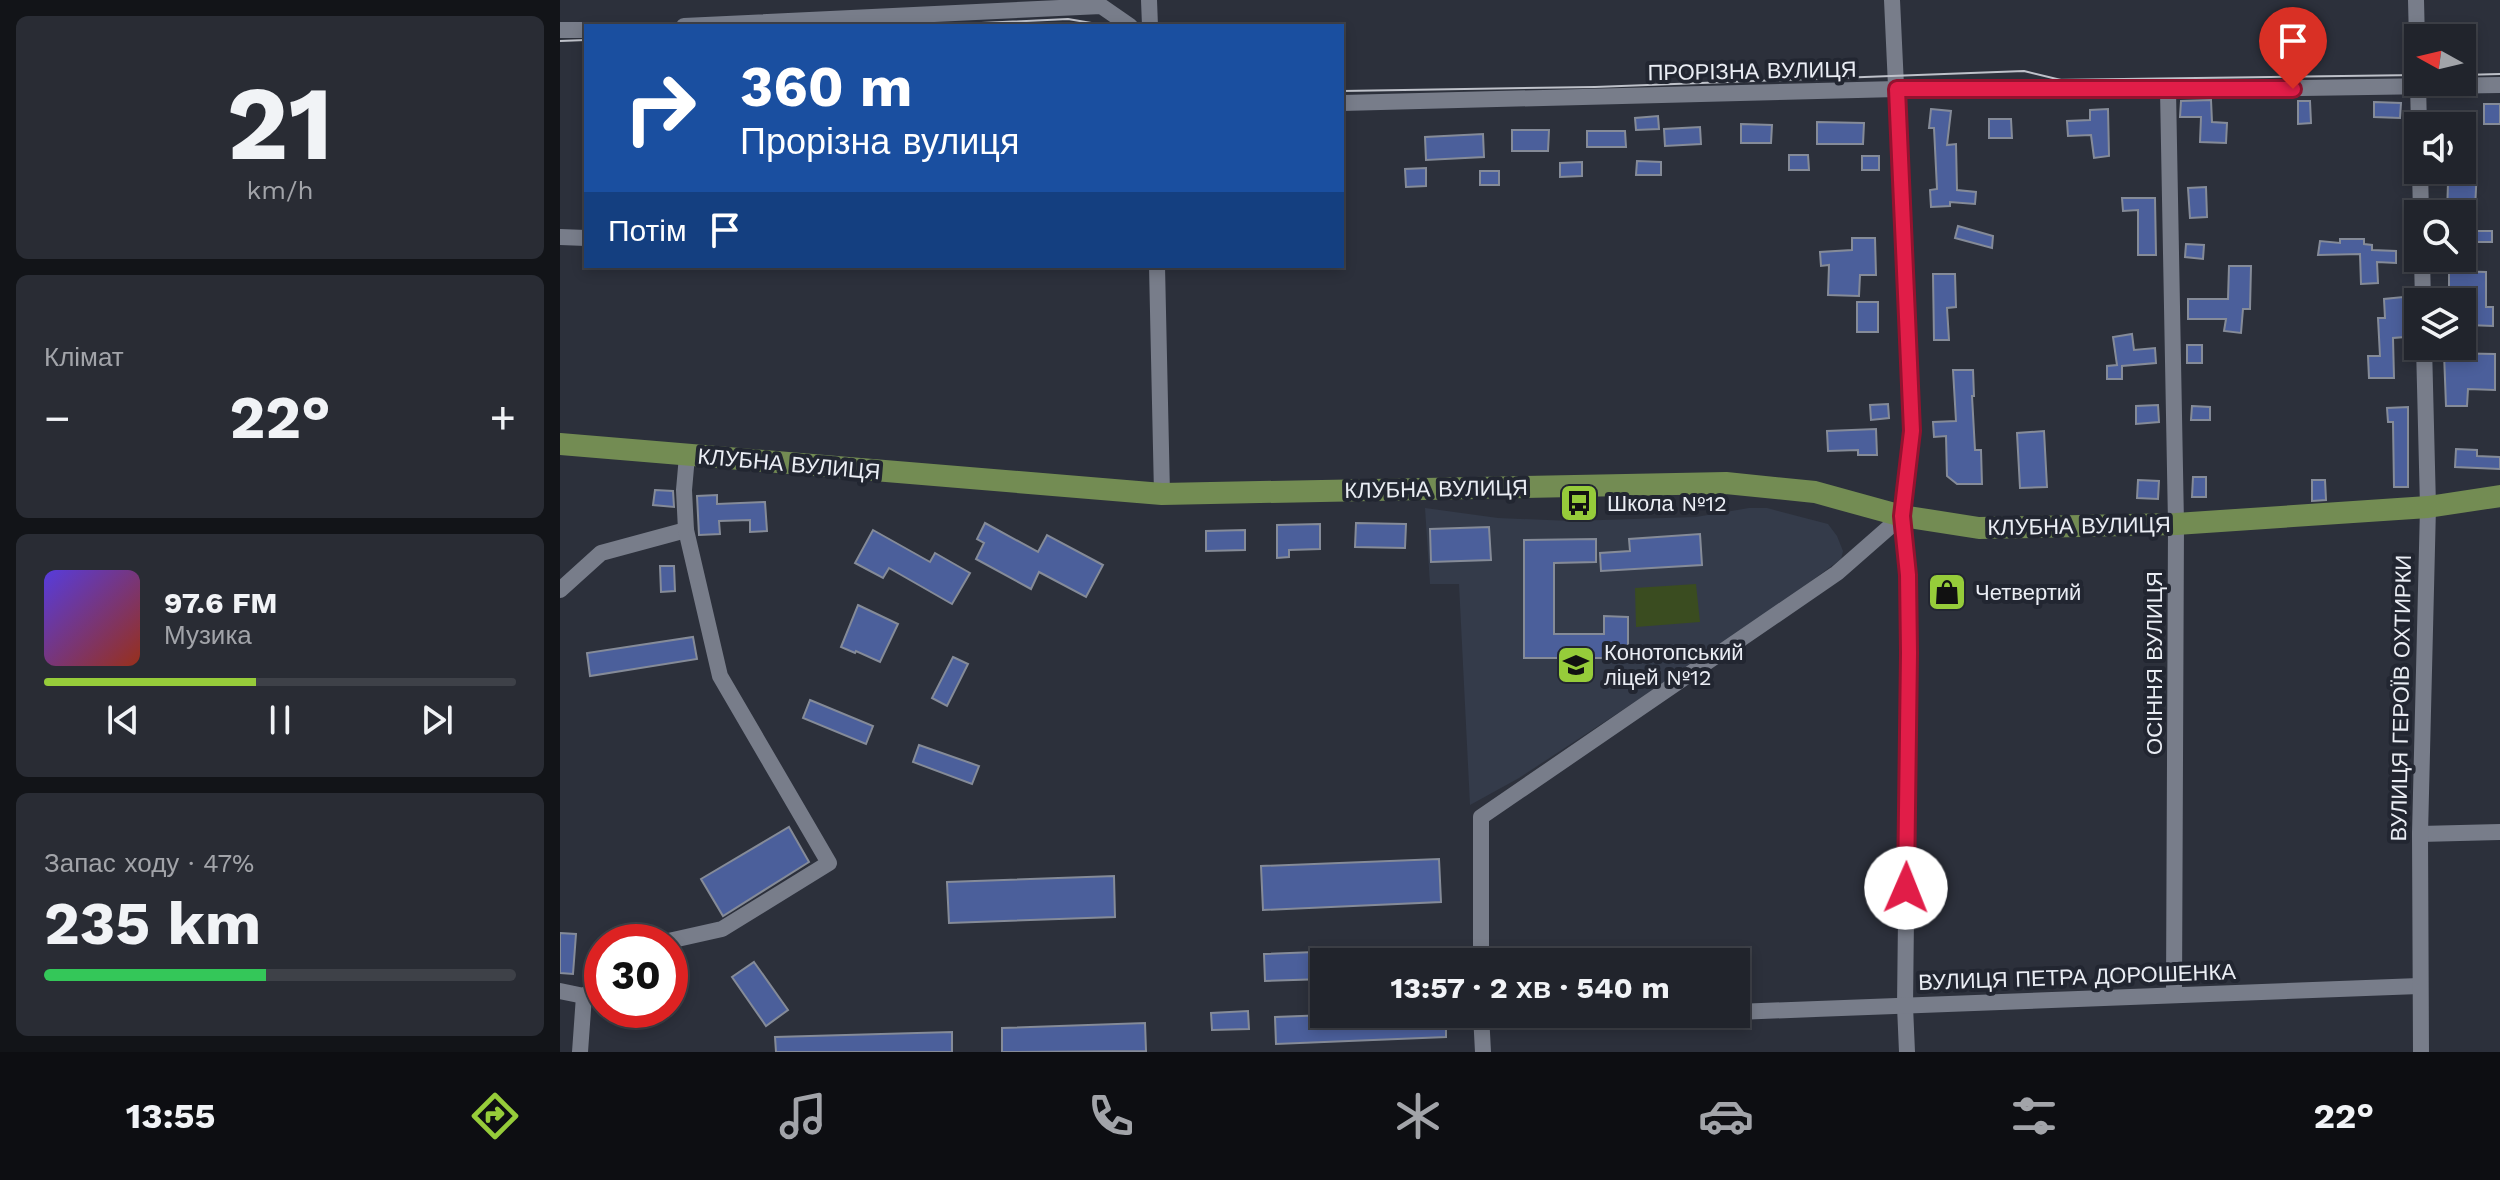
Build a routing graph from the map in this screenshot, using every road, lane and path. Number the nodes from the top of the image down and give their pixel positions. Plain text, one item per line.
1 (1149, 0) edge
2 (1892, 0) edge
3 (2416, 0) edge
4 (726, 24) edge
5 (1127, 24) edge
6 (1150, 24) edge
7 (2417, 24) edge
8 (560, 30) edge
9 (584, 30) edge
10 (2500, 85) edge
11 (2476, 86) edge
12 (2404, 87) edge
13 (1897, 89) junction
14 (2168, 90) junction
15 (1344, 103) edge
16 (560, 237) edge
17 (584, 238) edge
18 (1157, 268) edge
19 (2424, 360) edge
20 (560, 444) edge
21 (687, 456) junction
22 (1162, 494) junction
23 (2500, 496) edge
24 (2428, 507) junction
25 (1902, 516) junction
26 (2176, 524) junction
27 (686, 530) junction
28 (560, 590) edge
29 (2500, 832) edge
30 (2420, 834) junction
31 (688, 937) edge
32 (1481, 948) edge
33 (2419, 986) junction
34 (560, 991) edge
35 (2174, 995) junction
36 (584, 996) joint
37 (1905, 1006) junction
38 (1750, 1012) edge
39 (1482, 1028) edge
40 (580, 1052) edge
41 (1483, 1052) edge
42 (1907, 1052) edge
43 (2421, 1052) edge

1 - 6 street
2 - 13 street
3 - 7 street
4 - 5 street
8 - 9 street
10 - 11 street, ПРОРІЗНА ВУЛИЦЯ
12 - 14 street, ПРОРІЗНА ВУЛИЦЯ
13 - 14 street, ПРОРІЗНА ВУЛИЦЯ
13 - 15 street, ПРОРІЗНА ВУЛИЦЯ
13 - 25 street
14 - 26 street, ОСІННЯ ВУЛИЦЯ
16 - 17 street
18 - 22 street
19 - 24 street, ВУЛИЦЯ ГЕРОЇВ ОХТИРКИ
20 - 21 main road, КЛУБНА ВУЛИЦЯ
21 - 22 main road, КЛУБНА ВУЛИЦЯ
21 - 27 street
22 - 25 main road, КЛУБНА ВУЛИЦЯ
23 - 24 main road, КЛУБНА ВУЛИЦЯ
24 - 26 main road, КЛУБНА ВУЛИЦЯ
24 - 30 street, ВУЛИЦЯ ГЕРОЇВ ОХТИРКИ
25 - 26 main road, КЛУБНА ВУЛИЦЯ
25 - 32 street
25 - 37 street
26 - 35 street, ОСІННЯ ВУЛИЦЯ
27 - 28 street
27 - 31 street
29 - 30 street
30 - 33 street, ВУЛИЦЯ ГЕРОЇВ ОХТИРКИ
33 - 35 street, ВУЛИЦЯ ПЕТРА ДОРОШЕНКА
33 - 43 street, ВУЛИЦЯ ГЕРОЇВ ОХТИРКИ
34 - 36 street
35 - 37 street, ВУЛИЦЯ ПЕТРА ДОРОШЕНКА
36 - 40 street
37 - 38 street, ВУЛИЦЯ ПЕТРА ДОРОШЕНКА
37 - 42 street
39 - 41 street

